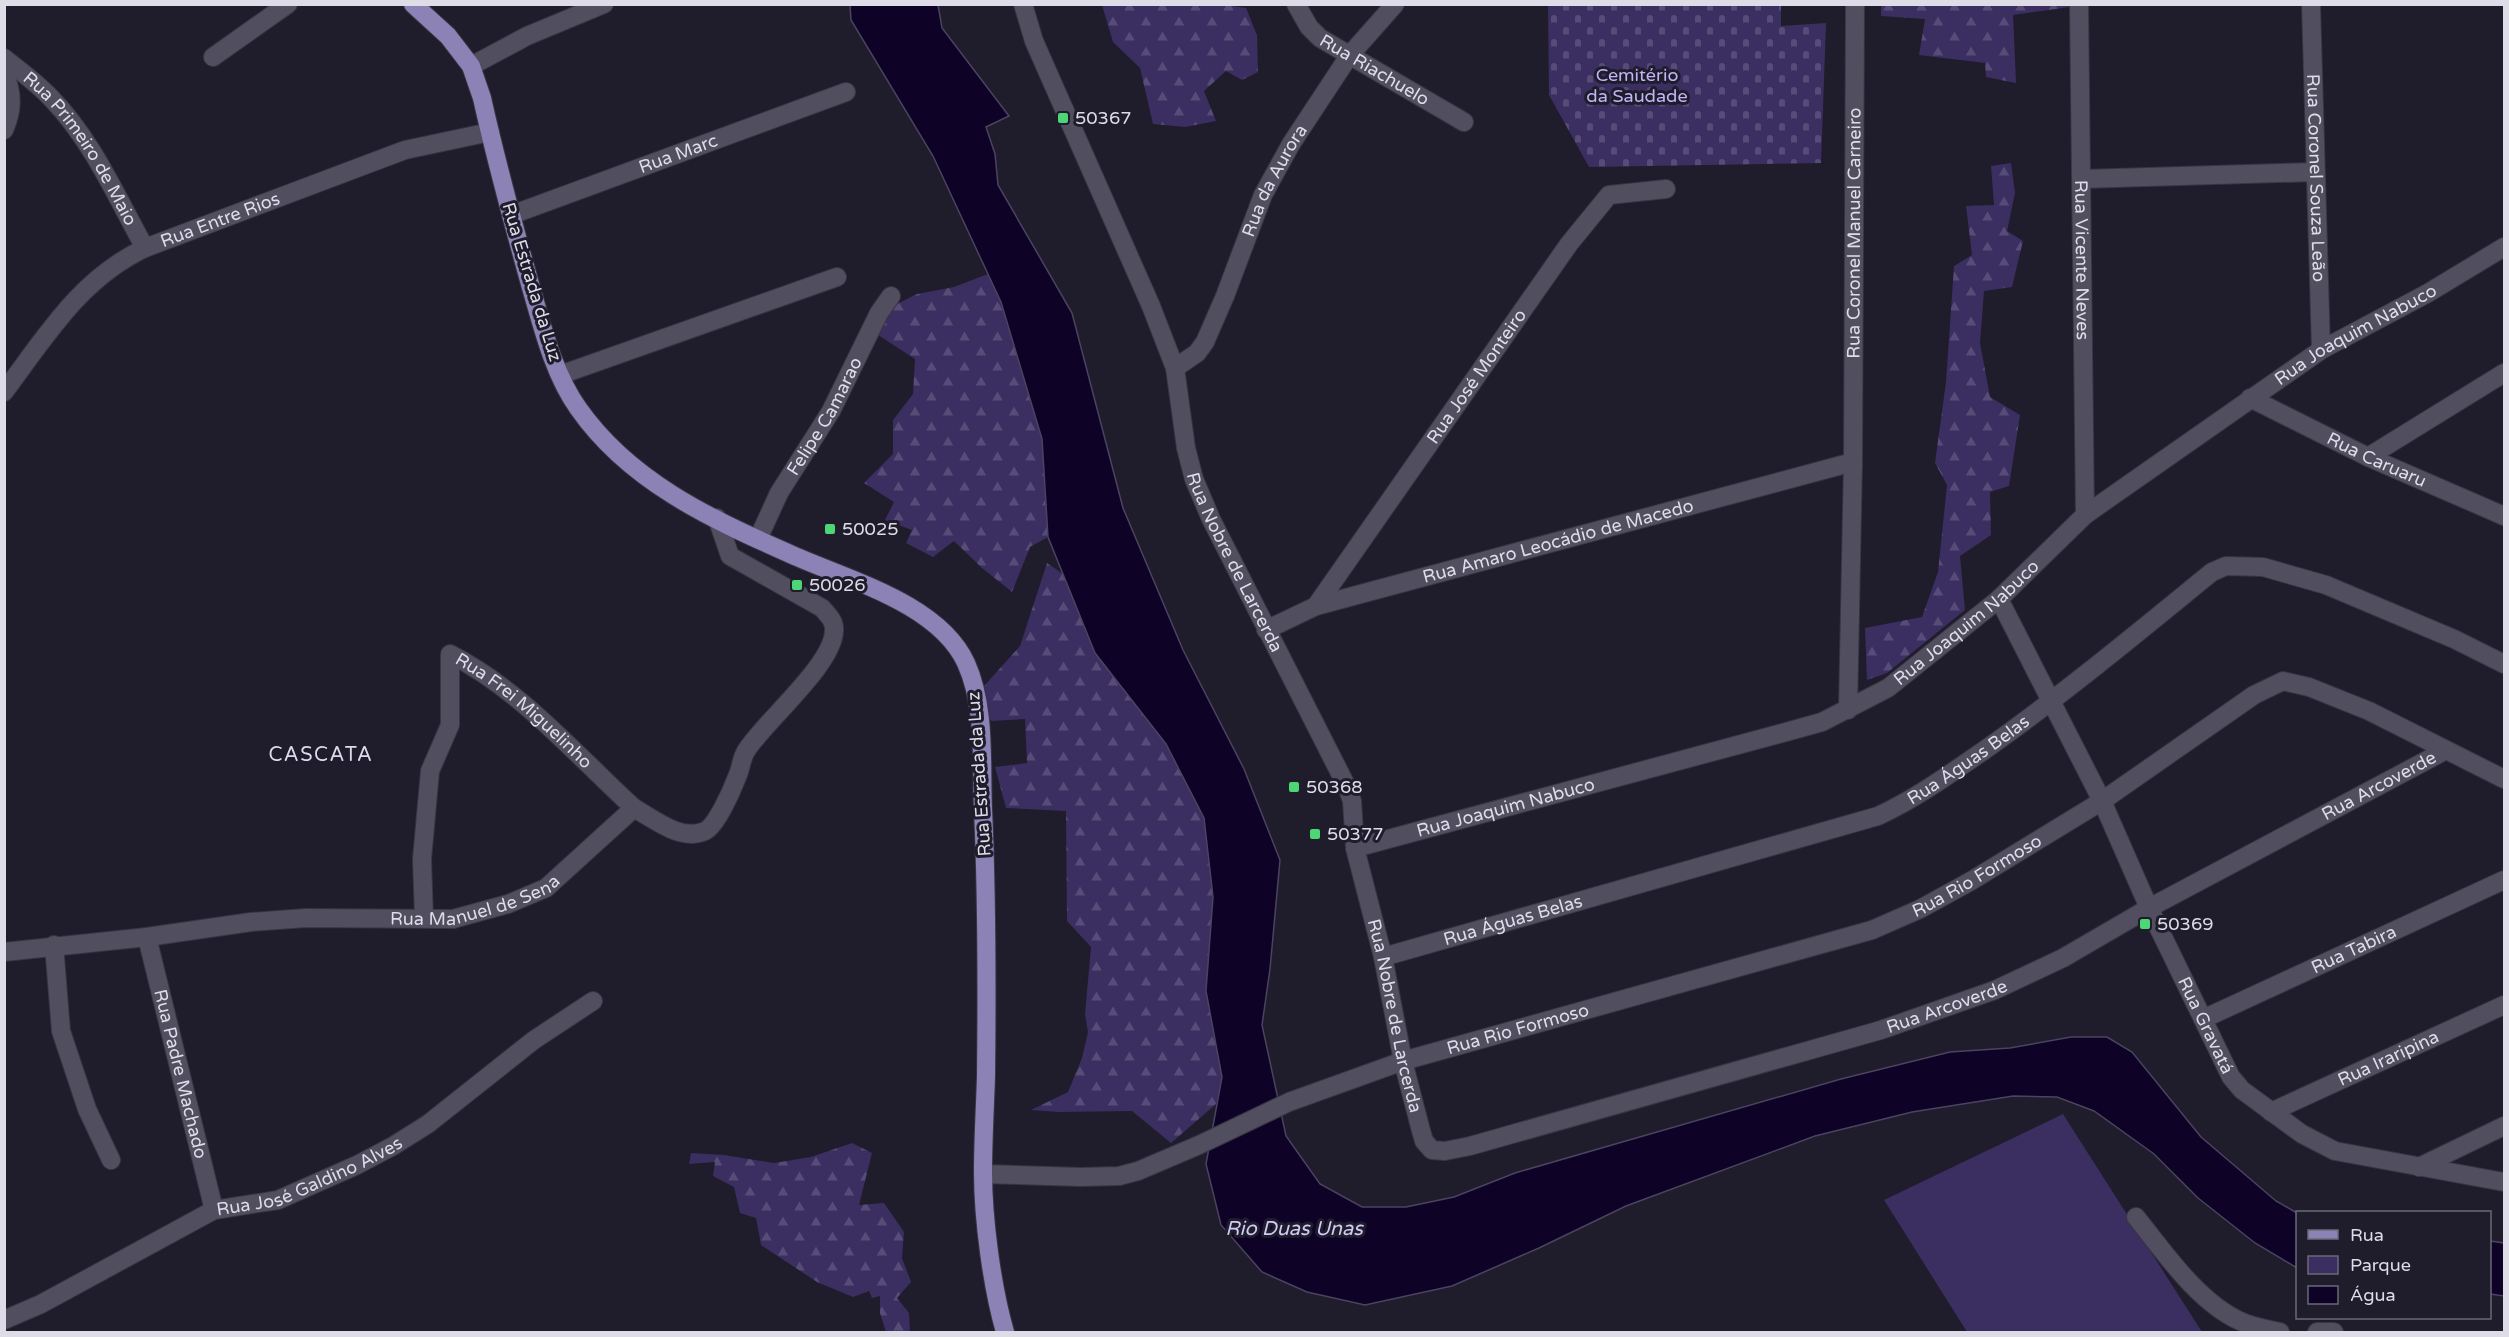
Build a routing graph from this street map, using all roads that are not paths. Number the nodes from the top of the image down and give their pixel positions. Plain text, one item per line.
1 (288, 4) edge
2 (413, 4) edge
3 (604, 4) edge
4 (1023, 4) edge
5 (1296, 4) edge
6 (1395, 4) edge
7 (1855, 4) edge
8 (2079, 4) edge
9 (2311, 4) edge
10 (1349, 56) junction
11 (213, 57) dead end
12 (4, 58) edge
13 (471, 66) junction
14 (4, 72) edge
15 (846, 92) dead end
16 (1464, 122) dead end
17 (4, 130) edge
18 (490, 132) junction
19 (2315, 171) junction
20 (2082, 179) junction
21 (1666, 189) dead end
22 (511, 215) junction
23 (2505, 247) edge
24 (145, 248) junction
25 (837, 277) dead end
26 (891, 296) dead end
27 (2321, 350) junction
28 (1175, 368) junction
29 (2505, 373) edge
30 (560, 375) junction
31 (4, 392) edge
32 (2250, 398) junction
33 (2368, 457) junction
34 (1853, 462) junction
35 (2503, 513) edge
36 (2085, 515) junction
37 (717, 518) junction
38 (758, 539) junction
39 (1999, 599) junction
40 (1316, 606) junction
41 (1266, 630) junction
42 (2505, 664) edge
43 (2052, 703) junction
44 (1848, 710) junction
45 (2446, 750) junction
46 (2505, 779) edge
47 (2102, 801) junction
48 (634, 808) junction
49 (1355, 848) junction
50 (2505, 880) edge
51 (2149, 908) junction
52 (424, 918) junction
53 (147, 937) junction
54 (54, 945) junction
55 (4, 952) edge
56 (1383, 957) junction
57 (593, 1001) dead end
58 (2505, 1005) edge
59 (2203, 1019) junction
60 (1403, 1061) junction
61 (2271, 1112) junction
62 (2505, 1126) edge
63 (1419, 1127) joint
64 (111, 1160) dead end
65 (2419, 1167) junction
66 (983, 1174) junction
67 (2505, 1182) edge
68 (214, 1210) junction
69 (2136, 1217) dead end
70 (4, 1320) edge
71 (1005, 1332) edge
72 (2280, 1332) edge
73 (2317, 1332) edge
74 (2334, 1332) edge

1 - 11 street
2 - 13 main road, Rua Estrada da Luz
3 - 13 street
4 - 28 street, Rua Nobre de Larcerda
5 - 10 street, Rua Riachuelo
6 - 10 street, Rua da Aurora
7 - 34 street, Rua Coronel Manuel Carneiro
8 - 20 street, Rua Vicente Neves
9 - 19 street, Rua Coronel Souza Leão
10 - 16 street, Rua Riachuelo
10 - 28 street, Rua da Aurora
12 - 24 street, Rua Primeiro de Maio
13 - 18 main road, Rua Estrada da Luz
14 - 17 street
15 - 22 street, Rua Marc
18 - 22 main road, Rua Estrada da Luz
18 - 24 street, Rua Entre Rios
19 - 20 street
19 - 27 street, Rua Coronel Souza Leão
20 - 36 street, Rua Vicente Neves
21 - 40 street, Rua José Monteiro
22 - 30 main road, Rua Estrada da Luz
23 - 27 street, Rua Joaquim Nabuco
24 - 31 street, Rua Entre Rios
25 - 30 street
26 - 38 street, Felipe Camarao
27 - 32 street, Rua Joaquim Nabuco
28 - 41 street, Rua Nobre de Larcerda
29 - 33 street
30 - 37 main road, Rua Estrada da Luz
32 - 33 street, Rua Caruaru
32 - 36 street, Rua Joaquim Nabuco
33 - 35 street, Rua Caruaru
34 - 40 street, Rua Amaro Leocádio de Macedo
34 - 44 street, Rua Coronel Manuel Carneiro
36 - 39 street, Rua Joaquim Nabuco
37 - 38 main road, Rua Estrada da Luz
37 - 48 street
38 - 66 main road, Rua Estrada da Luz
39 - 43 street, Rua Gravatá
39 - 44 street, Rua Joaquim Nabuco
40 - 41 street, Rua Amaro Leocádio de Macedo
41 - 49 street, Rua Nobre de Larcerda
42 - 43 street, Rua Águas Belas
43 - 47 street, Rua Gravatá
43 - 56 street, Rua Águas Belas
44 - 49 street, Rua Joaquim Nabuco
45 - 46 street, Rua Rio Formoso
45 - 47 street, Rua Rio Formoso
45 - 51 street, Rua Arcoverde
47 - 51 street, Rua Gravatá
47 - 60 street, Rua Rio Formoso
48 - 52 street, Rua Manuel de Sena
48 - 52 street, Rua Frei Miguelinho
49 - 56 street, Rua Nobre de Larcerda
50 - 59 street, Rua Tabira
51 - 59 street, Rua Gravatá
51 - 63 street, Rua Arcoverde
52 - 53 street, Rua Manuel de Sena
53 - 54 street, Rua Manuel de Sena
53 - 68 street, Rua Padre Machado
54 - 55 street, Rua Manuel de Sena
54 - 64 street
56 - 60 street, Rua Nobre de Larcerda
57 - 68 street, Rua José Galdino Alves
58 - 61 street, Rua Iraripina
59 - 61 street, Rua Gravatá
60 - 63 street, Rua Nobre de Larcerda
60 - 66 street, Rua Rio Formoso
61 - 65 street, Rua Gravatá
62 - 65 street
65 - 67 street, Rua Gravatá
66 - 71 main road, Rua Estrada da Luz
68 - 70 street, Rua José Galdino Alves
69 - 72 street
73 - 74 street

